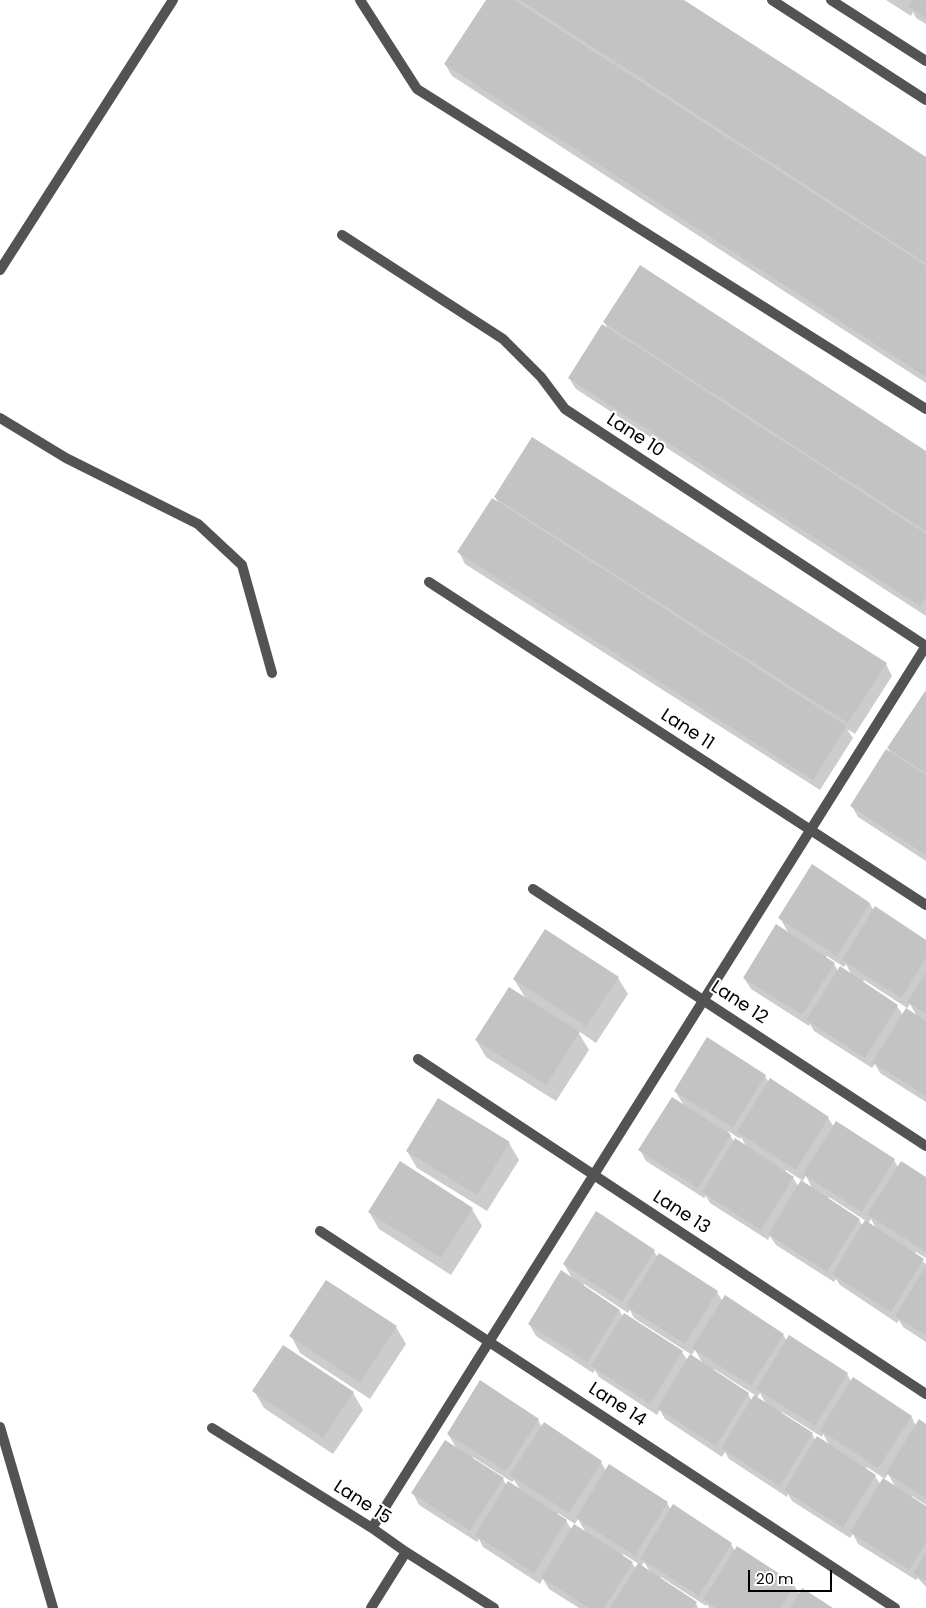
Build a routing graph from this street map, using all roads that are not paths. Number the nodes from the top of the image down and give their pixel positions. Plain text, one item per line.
1 (173, 0) edge
2 (360, 0) edge
3 (772, 0) edge
4 (831, 0) edge
5 (926, 61) edge
6 (926, 100) edge
7 (342, 235) dead end
8 (0, 270) edge
9 (926, 409) edge
10 (0, 418) edge
11 (429, 582) dead end
12 (926, 646) edge
13 (272, 673) dead end
14 (810, 829) junction
15 (533, 889) dead end
16 (926, 905) edge
17 (703, 999) junction
18 (418, 1059) dead end
19 (926, 1146) edge
20 (593, 1174) junction
21 (320, 1231) dead end
22 (489, 1340) junction
23 (926, 1394) edge
24 (0, 1426) edge
25 (212, 1428) dead end
26 (372, 1528) junction
27 (406, 1552) junction
28 (53, 1608) edge
29 (371, 1608) edge
30 (494, 1608) edge
31 (895, 1608) edge

1 - 8 street
2 - 9 street
3 - 6 street
4 - 5 street
7 - 12 street, Lane 10
10 - 13 street
11 - 14 street, Lane 11
12 - 14 street
14 - 16 street, Lane 11
14 - 17 street
15 - 17 street, Lane 12
17 - 19 street, Lane 12
17 - 20 street
18 - 20 street, Lane 13
20 - 22 street
20 - 23 street, Lane 13
21 - 22 street, Lane 14
22 - 26 street
22 - 31 street, Lane 14
24 - 28 street
25 - 26 street, Lane 15
26 - 27 street, Lane 15
27 - 29 street
27 - 30 street, Lane 15

